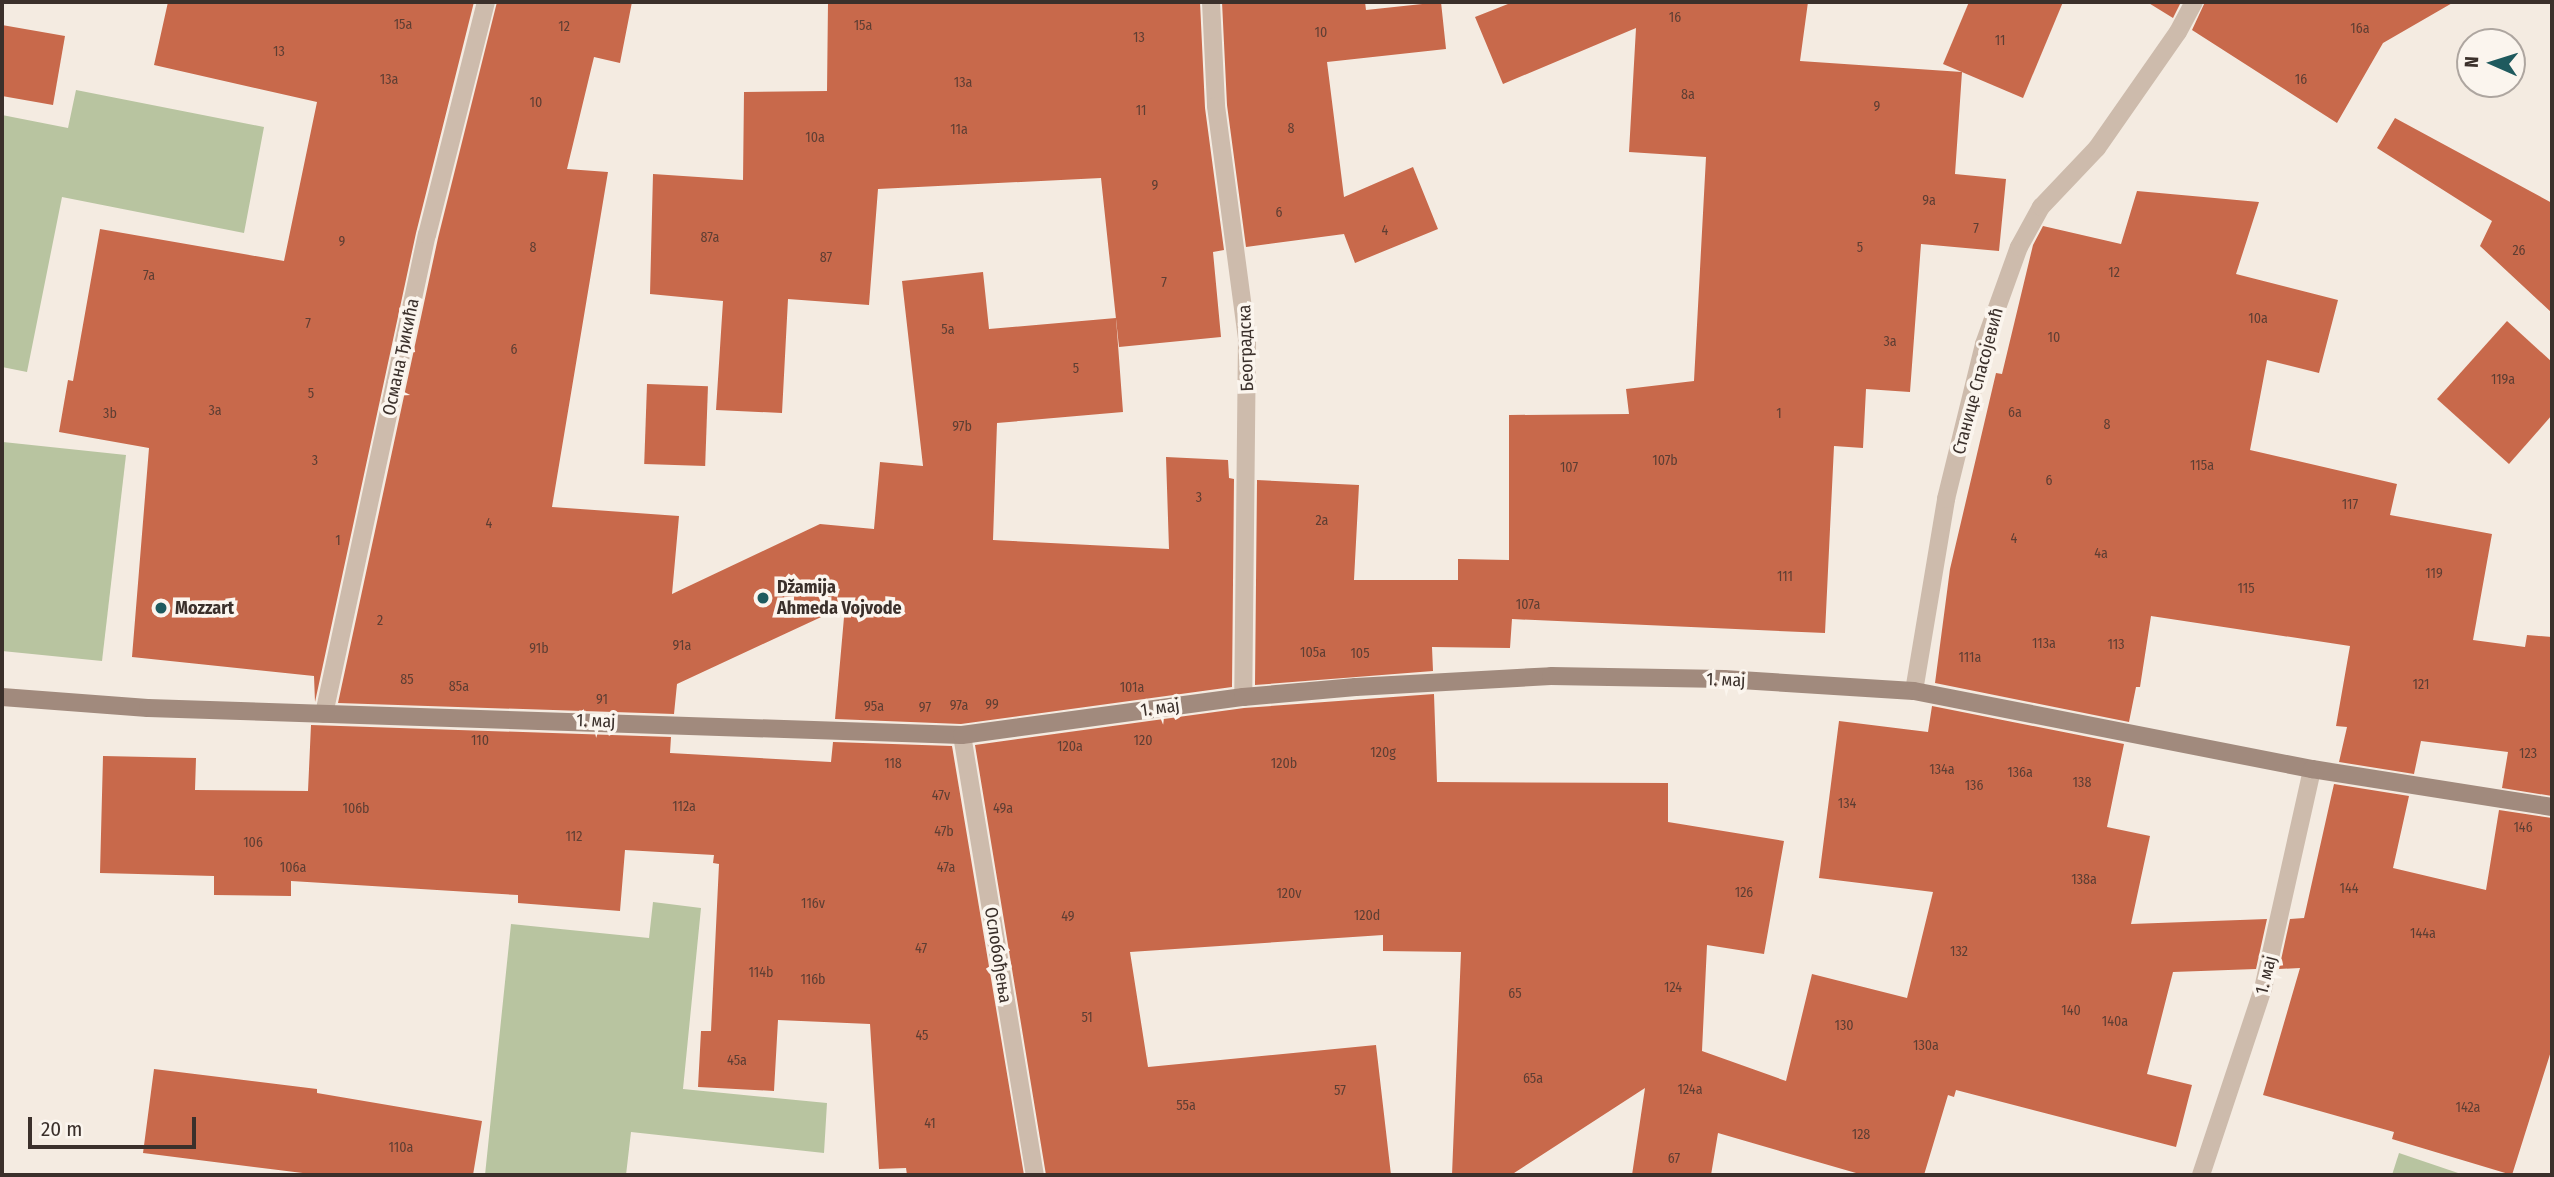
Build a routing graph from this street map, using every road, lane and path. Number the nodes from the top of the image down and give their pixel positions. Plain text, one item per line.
1 (486, 2) edge
2 (1211, 2) edge
3 (2194, 2) edge
4 (1914, 691) junction
5 (1242, 696) junction
6 (2, 697) edge
7 (324, 714) junction
8 (962, 735) junction
9 (2312, 769) junction
10 (2552, 807) edge
11 (1035, 1175) edge
12 (2201, 1175) edge

1 - 7 street, Османа Ђикића
2 - 5 street, Београдска
3 - 4 street, Станице Спасојевић
4 - 5 street, 1. мај
4 - 9 street, 1. мај
5 - 8 street, 1. мај
6 - 7 street, 1. мај
7 - 8 street, 1. мај
8 - 11 street, Ослобођења
9 - 10 street, 1. мај
9 - 12 street, 1. мај

